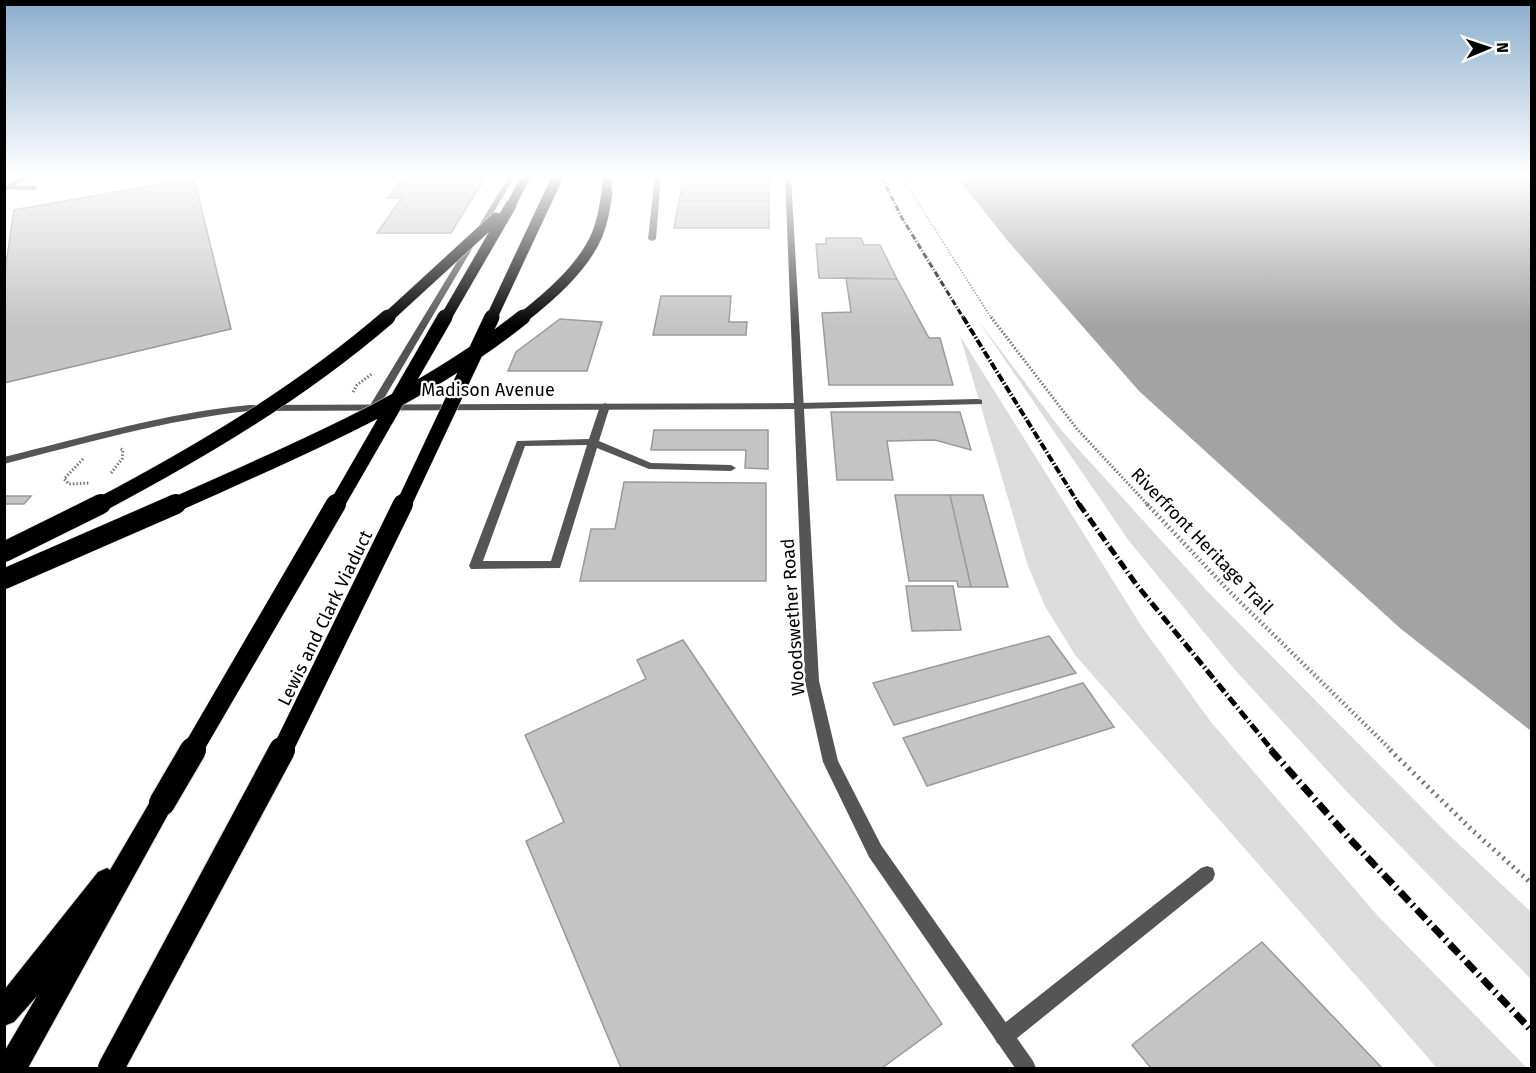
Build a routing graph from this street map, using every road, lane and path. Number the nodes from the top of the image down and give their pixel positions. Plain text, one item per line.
1 (482, 226) edge
2 (488, 226) edge
3 (499, 226) edge
4 (534, 226) edge
5 (600, 226) edge
6 (653, 226) edge
7 (790, 226) edge
8 (932, 226) edge
9 (652, 239) dead end
10 (978, 402) dead end
11 (374, 406) junction
12 (605, 406) junction
13 (799, 406) junction
14 (593, 442) junction
15 (113, 445) dead end
16 (90, 452) dead end
17 (4, 461) edge
18 (731, 468) dead end
19 (105, 478) dead end
20 (98, 480) dead end
21 (90, 483) junction
22 (90, 490) dead end
23 (4, 552) edge
24 (4, 579) edge
25 (162, 803) junction
26 (1207, 874) dead end
27 (1532, 884) edge
28 (4, 1012) edge
29 (1004, 1036) junction
30 (12, 1068) edge
31 (111, 1068) edge
32 (1026, 1068) edge

1 - 11 street
2 - 23 highway, bridge
3 - 25 highway, bridge
4 - 31 highway, Lewis and Clark Viaduct, bridge
5 - 24 highway, bridge
6 - 9 street
7 - 13 street, Woodswether Road
8 - 27 path, Riverfront Heritage Trail
10 - 13 street, Madison Avenue
11 - 12 street, Madison Avenue
11 - 17 street, Madison Avenue
12 - 13 street, Madison Avenue
12 - 14 street
13 - 29 street, Woodswether Road
14 - 14 street
14 - 18 street
15 - 19 path
16 - 21 path
20 - 21 path
21 - 22 path
25 - 28 highway
25 - 30 highway
26 - 29 street
29 - 32 street, Woodswether Road

